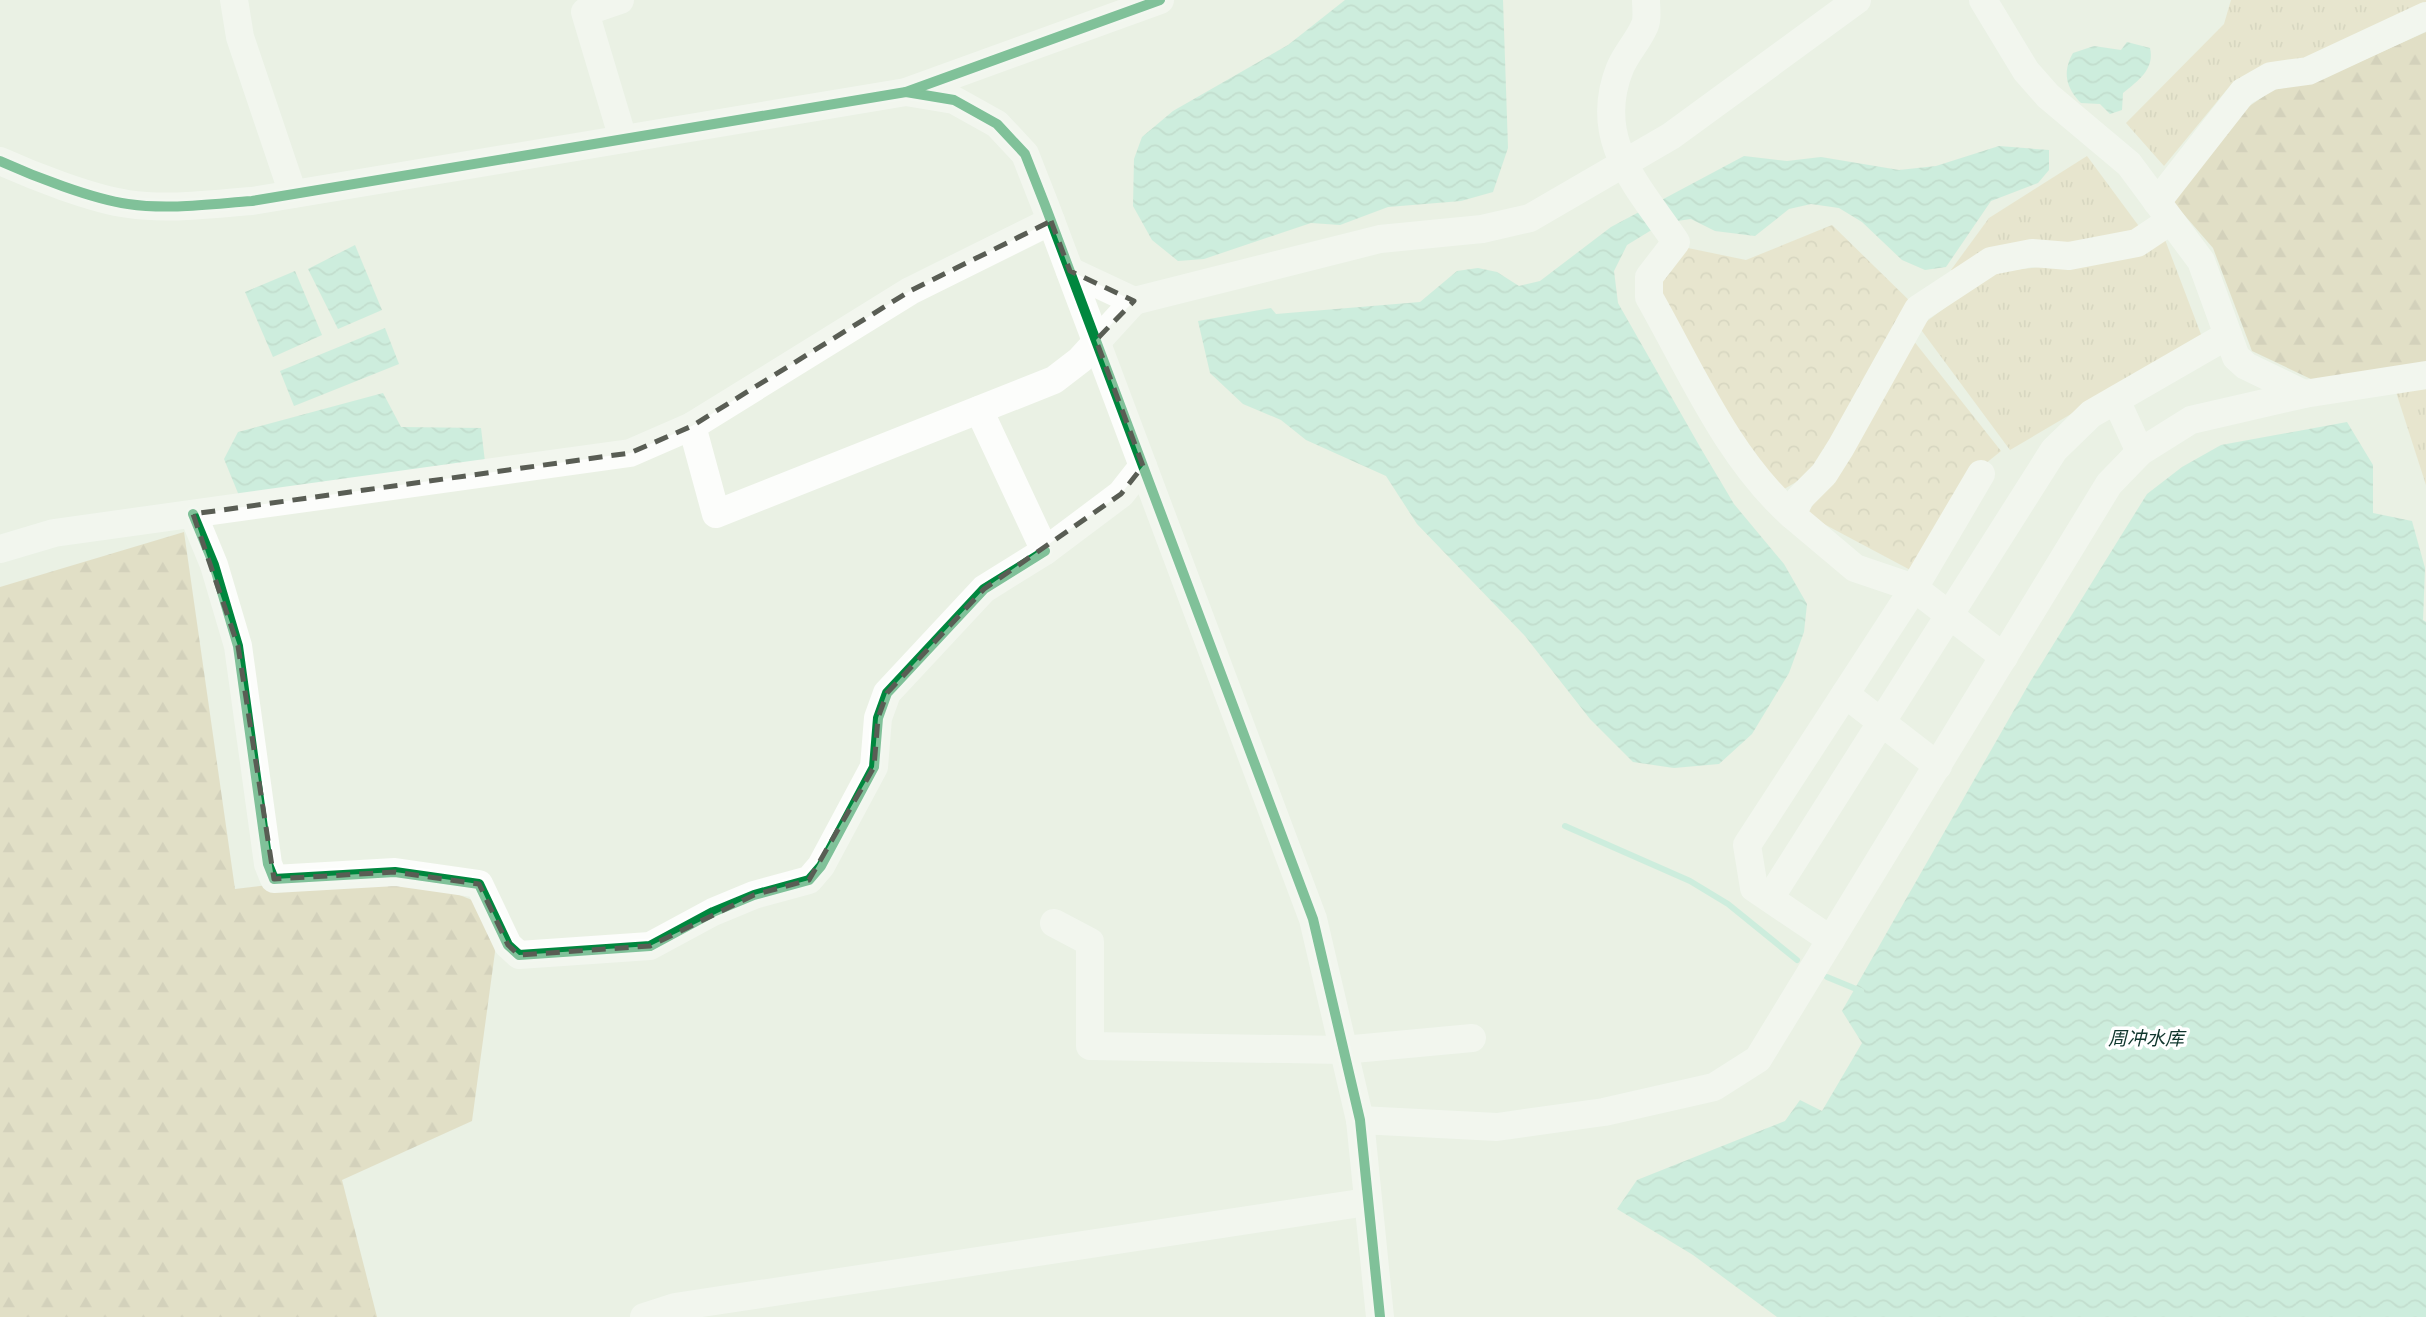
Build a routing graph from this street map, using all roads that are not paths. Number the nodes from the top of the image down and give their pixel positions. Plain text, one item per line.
1 (234, 0) edge
2 (620, 0) edge
3 (1646, 0) edge
4 (1857, 0) edge
5 (1983, 0) edge
6 (1155, 1) edge
7 (2426, 16) edge
8 (906, 92) junction
9 (623, 139) junction
10 (0, 161) edge
11 (1623, 164) junction
12 (293, 194) junction
13 (2164, 211) junction
14 (1051, 221) junction
15 (1070, 271) junction
16 (1134, 302) junction
17 (2228, 335) junction
18 (1096, 340) junction
19 (2426, 376) edge
20 (2304, 394) junction
21 (2116, 400) junction
22 (979, 410) junction
23 (692, 426) junction
24 (2140, 452) junction
25 (1143, 466) junction
26 (1981, 474) dead end
27 (193, 514) junction
28 (1792, 515) junction
29 (0, 549) edge
30 (1045, 551) junction
31 (1914, 588) junction
32 (1949, 615) junction
33 (2004, 657) junction
34 (1845, 694) junction
35 (1881, 723) junction
36 (1938, 766) junction
37 (1770, 898) junction
38 (1054, 923) dead end
39 (1825, 949) junction
40 (1472, 1038) dead end
41 (1343, 1050) junction
42 (1360, 1120) junction
43 (1367, 1202) junction
44 (644, 1317) edge
45 (1380, 1317) edge

1 - 12 street
2 - 9 street
3 - 11 street
4 - 11 street
5 - 13 street
6 - 8 street
7 - 13 street
8 - 9 street
8 - 14 street
9 - 12 street
10 - 12 street
11 - 16 street
11 - 28 street
13 - 17 street
13 - 28 street
14 - 15 street
14 - 23 street
15 - 16 street
15 - 18 street
16 - 18 street
17 - 20 street
17 - 21 street
18 - 22 street
18 - 25 street
19 - 20 street
20 - 24 street
21 - 24 street
21 - 32 street
22 - 23 street
22 - 30 street
23 - 27 street
24 - 33 street
25 - 30 street
25 - 41 street
26 - 31 street
27 - 29 street
27 - 30 street
28 - 31 street
31 - 32 street
31 - 34 street
32 - 33 street
32 - 35 street
33 - 36 street
34 - 35 street
34 - 37 street
35 - 36 street
35 - 37 street
36 - 39 street
37 - 39 street
38 - 41 street
39 - 42 street
40 - 41 street
41 - 42 street
42 - 43 street
43 - 44 street
43 - 45 street

